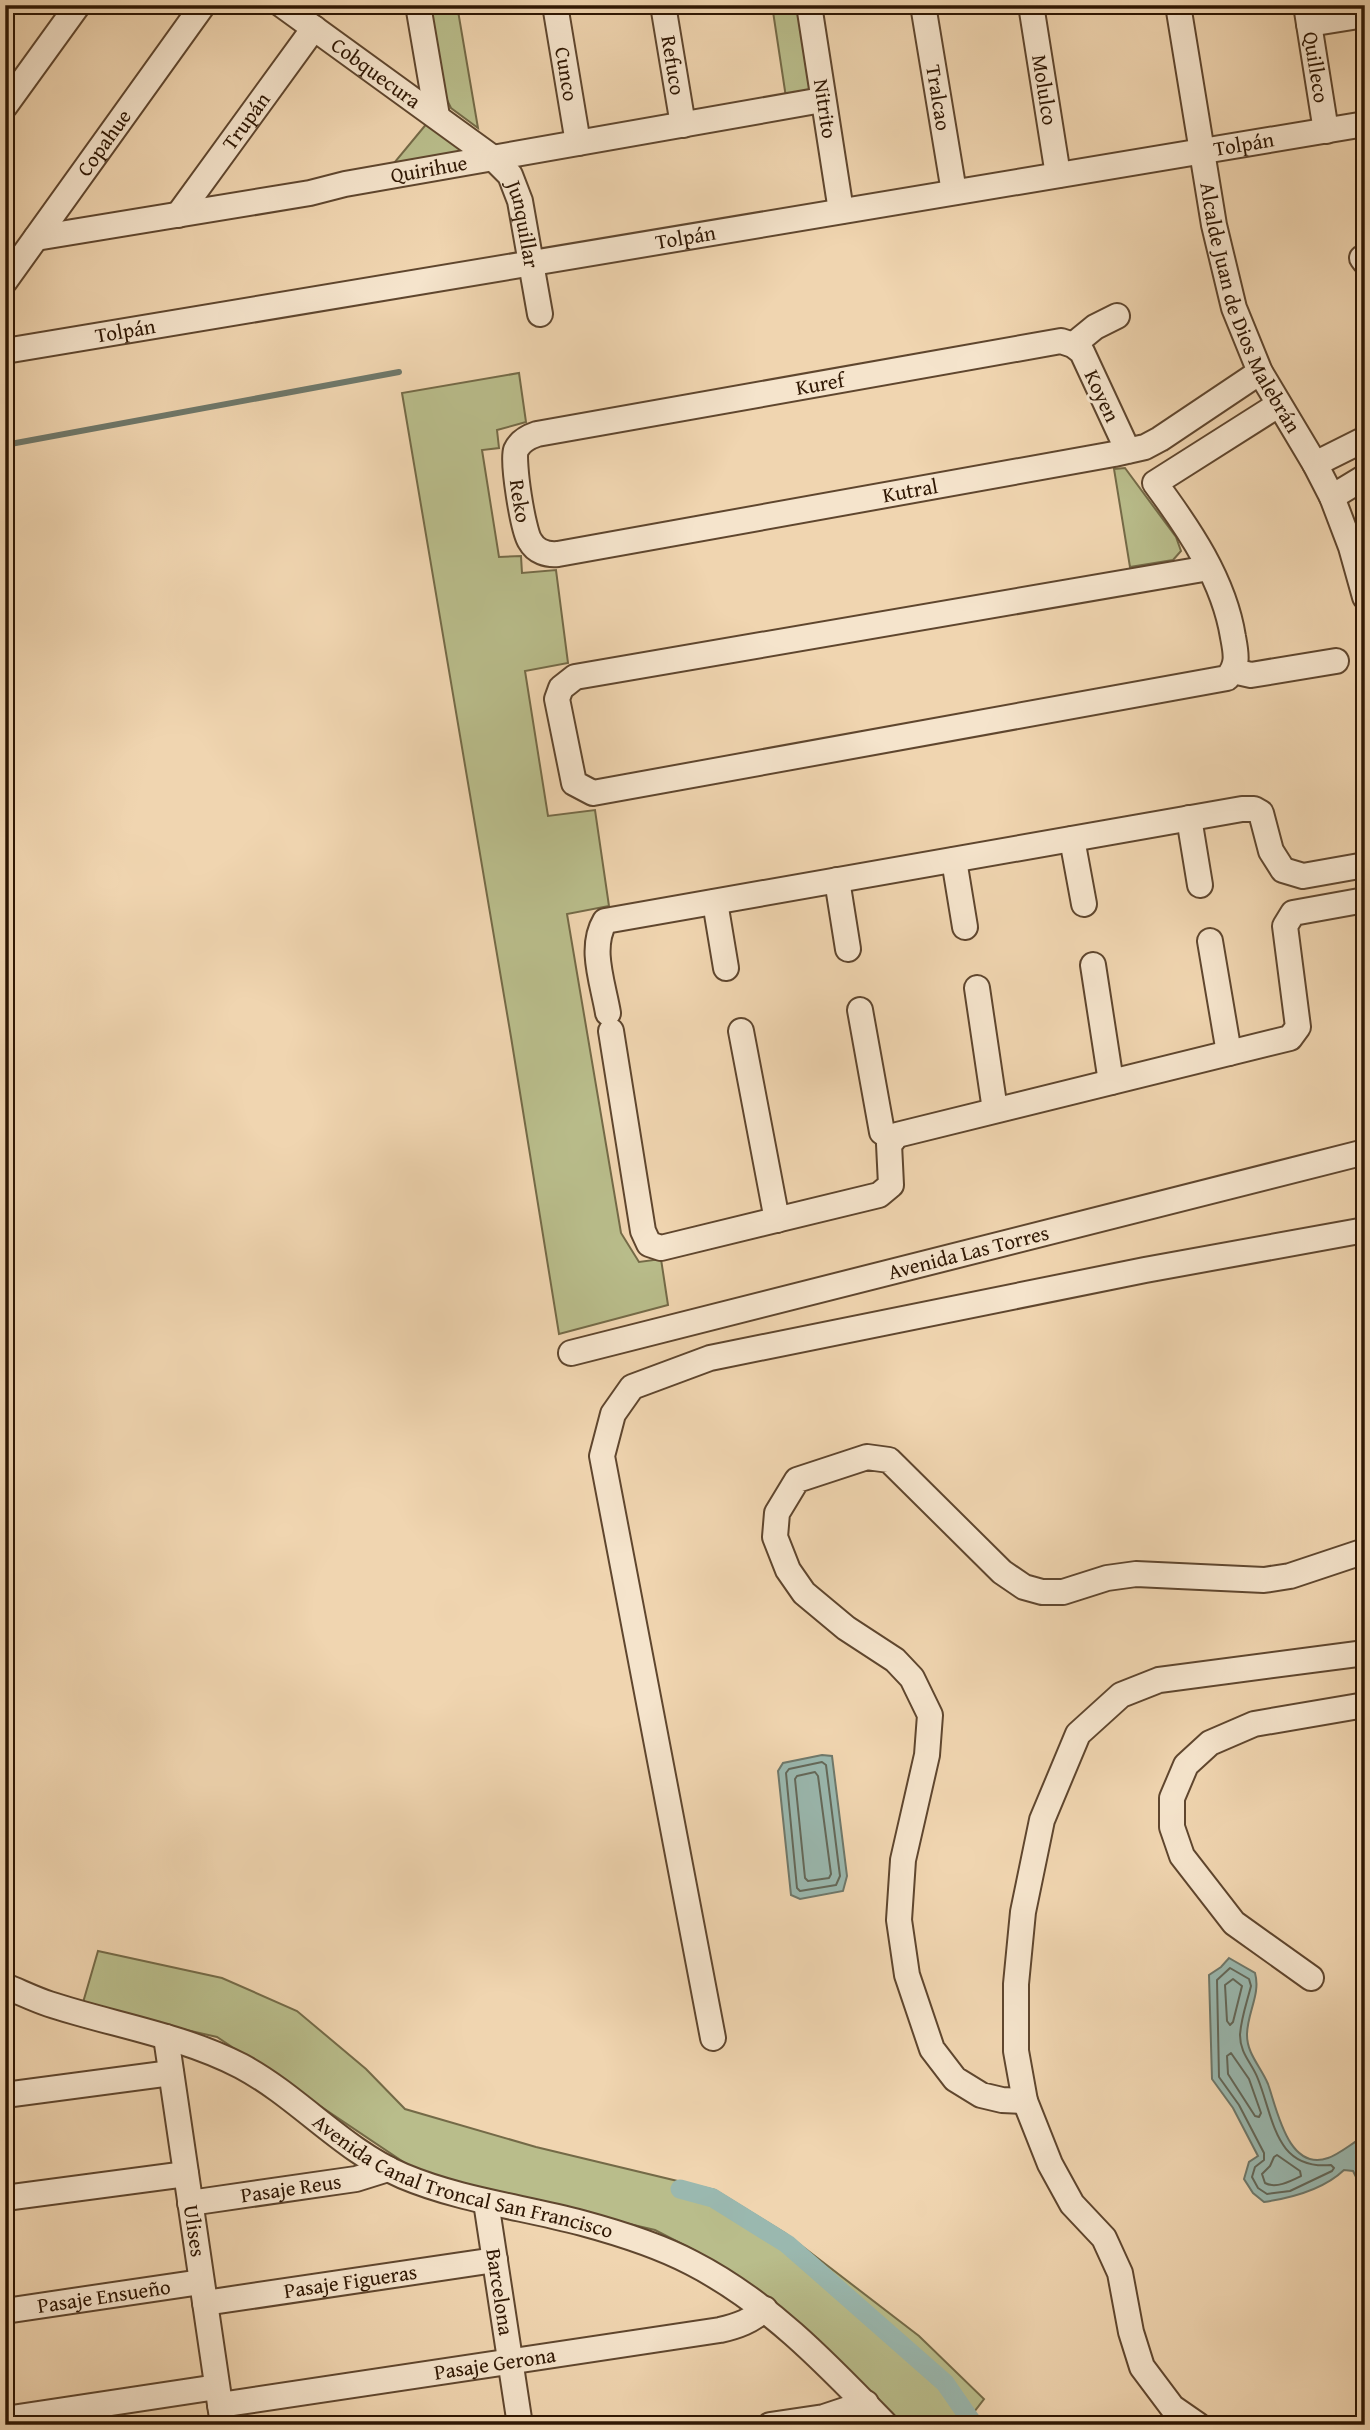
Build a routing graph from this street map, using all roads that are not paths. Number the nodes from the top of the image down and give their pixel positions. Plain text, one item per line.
1 (78, 5) edge
2 (203, 5) edge
3 (282, 5) edge
4 (418, 5) edge
5 (555, 5) edge
6 (663, 5) edge
7 (809, 5) edge
8 (923, 5) edge
9 (1031, 5) edge
10 (1178, 5) edge
11 (1308, 14) edge
12 (1365, 15) edge
13 (314, 28) junction
14 (822, 100) junction
15 (5, 106) edge
16 (437, 116) junction
17 (1365, 124) edge
18 (683, 125) junction
19 (1326, 131) junction
20 (578, 143) junction
21 (1202, 151) junction
22 (493, 158) junction
23 (1058, 175) junction
24 (954, 192) junction
25 (841, 211) junction
26 (178, 215) junction
27 (36, 238) junction
28 (531, 264) junction
29 (5, 281) edge
30 (540, 314) dead end
31 (1117, 316) dead end
32 (1073, 345) junction
33 (5, 351) edge
34 (1260, 372) junction
35 (1278, 405) junction
36 (1365, 439) edge
37 (519, 445) joint
38 (1128, 451) junction
39 (1315, 464) junction
40 (1365, 477) edge
41 (1332, 497) junction
42 (540, 551) joint
43 (1209, 568) junction
44 (1365, 597) edge
45 (1336, 661) dead end
46 (1233, 671) junction
47 (1189, 818) junction
48 (1072, 839) junction
49 (954, 860) junction
50 (1365, 865) edge
51 (837, 880) junction
52 (1200, 885) dead end
53 (1365, 900) edge
54 (715, 902) junction
55 (1084, 904) dead end
56 (965, 928) dead end
57 (1210, 941) dead end
58 (848, 949) dead end
59 (1093, 965) dead end
60 (726, 968) dead end
61 (977, 988) dead end
62 (860, 1010) dead end
63 (741, 1031) dead end
64 (1229, 1053) junction
65 (1111, 1082) junction
66 (995, 1110) junction
67 (892, 1140) junction
68 (1365, 1153) edge
69 (777, 1220) junction
70 (1365, 1230) edge
71 (571, 1353) dead end
72 (1365, 1551) edge
73 (1365, 1653) edge
74 (1365, 1705) edge
75 (1311, 1978) dead end
76 (5, 1986) edge
77 (166, 2037) junction
78 (713, 2038) dead end
79 (171, 2073) junction
80 (5, 2095) edge
81 (1025, 2101) junction
82 (388, 2169) junction
83 (186, 2174) junction
84 (5, 2199) edge
85 (486, 2202) junction
86 (190, 2203) junction
87 (495, 2260) junction
88 (203, 2292) junction
89 (765, 2309) junction
90 (5, 2311) edge
91 (510, 2362) junction
92 (866, 2403) junction
93 (220, 2406) edge
94 (5, 2420) edge
95 (520, 2425) edge
96 (770, 2425) edge
97 (886, 2425) edge
98 (1198, 2425) edge

1 - 15 street
2 - 27 street, Copahue
3 - 13 street, Cobquecura
4 - 16 street
5 - 20 street, Cunco
6 - 18 street, Refuco
7 - 14 street, Nitrito
8 - 24 street, Tralcao
9 - 23 street, Molulco
10 - 21 street, Alcalde Juan de Dios Malebrán
11 - 12 street
11 - 19 street, Quilleco
13 - 16 street, Cobquecura
13 - 26 street, Trupán
14 - 18 street, Quirihue
14 - 25 street, Nitrito
16 - 22 street, Junquillar
17 - 19 street, Tolpán
18 - 20 street, Quirihue
19 - 21 street, Tolpán
20 - 22 street, Quirihue
21 - 23 street, Tolpán
21 - 34 street, Alcalde Juan de Dios Malebrán
22 - 26 street, Quirihue
22 - 28 street, Junquillar
23 - 24 street, Tolpán
24 - 25 street, Tolpán
25 - 28 street, Tolpán
26 - 27 street, Quirihue
27 - 29 street, Copahue
28 - 30 street, Junquillar
28 - 33 street, Tolpán
31 - 32 street
32 - 37 street, Kuref
32 - 38 street, Koyen
34 - 35 street, Alcalde Juan de Dios Malebrán
34 - 38 street, Kutral
35 - 39 street, Alcalde Juan de Dios Malebrán
35 - 43 street
36 - 39 street
37 - 42 street, Reko
38 - 42 street, Kutral
39 - 41 street, Alcalde Juan de Dios Malebrán
40 - 41 street
41 - 44 street, Alcalde Juan de Dios Malebrán
43 - 46 street
43 - 46 street
45 - 46 street
47 - 48 street
47 - 50 street
47 - 52 street
48 - 49 street
48 - 55 street
49 - 51 street
49 - 56 street
51 - 54 street
51 - 58 street
53 - 64 street
54 - 60 street
54 - 69 street
57 - 64 street
59 - 65 street
61 - 66 street
62 - 67 street
63 - 69 street
64 - 65 street
65 - 66 street
66 - 67 street
67 - 69 street
68 - 71 street, Avenida Las Torres
70 - 78 street
72 - 81 street
73 - 81 street
74 - 75 street
76 - 77 street, Avenida Canal Troncal San Francisco
77 - 79 street, Ulises
77 - 82 street, Avenida Canal Troncal San Francisco
79 - 80 street
79 - 83 street, Ulises
81 - 98 street
82 - 85 street, Avenida Canal Troncal San Francisco
82 - 86 street, Pasaje Reus
83 - 84 street
83 - 86 street, Ulises
85 - 87 street, Barcelona
85 - 89 street, Avenida Canal Troncal San Francisco
86 - 88 street, Ulises
87 - 88 street, Pasaje Figueras
87 - 91 street, Barcelona
88 - 90 street, Pasaje Ensueño
88 - 93 street, Ulises
89 - 91 street, Pasaje Gerona
89 - 92 street, Avenida Canal Troncal San Francisco
91 - 93 street, Pasaje Gerona
91 - 95 street, Barcelona
92 - 96 street
92 - 97 street, Avenida Canal Troncal San Francisco
93 - 94 street, Pasaje Gerona

